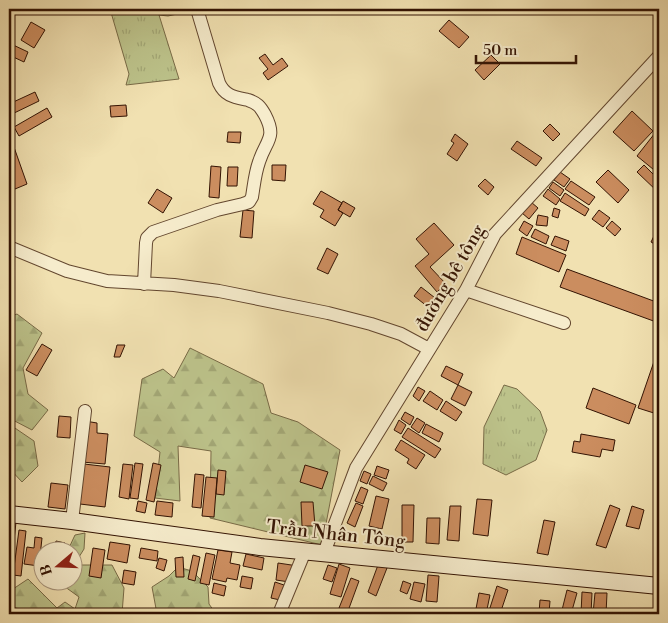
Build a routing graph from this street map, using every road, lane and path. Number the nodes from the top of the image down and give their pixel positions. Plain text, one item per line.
1 (197, 9) edge
2 (659, 56) edge
3 (9, 247) edge
4 (144, 284) junction
5 (466, 290) junction
6 (564, 323) dead end
7 (430, 349) junction
8 (85, 411) dead end
9 (9, 514) edge
10 (72, 521) junction
11 (306, 551) junction
12 (324, 553) junction
13 (659, 586) edge
14 (279, 614) edge

1 - 4 street
2 - 5 street, đường bê tông
3 - 4 street
4 - 7 street
5 - 6 street
5 - 7 street, đường bê tông
7 - 12 street, đường bê tông
8 - 10 street
9 - 10 street, Trần Nhân Tông
10 - 11 street, Trần Nhân Tông
11 - 12 street, Trần Nhân Tông
11 - 14 street
12 - 13 street, Trần Nhân Tông

